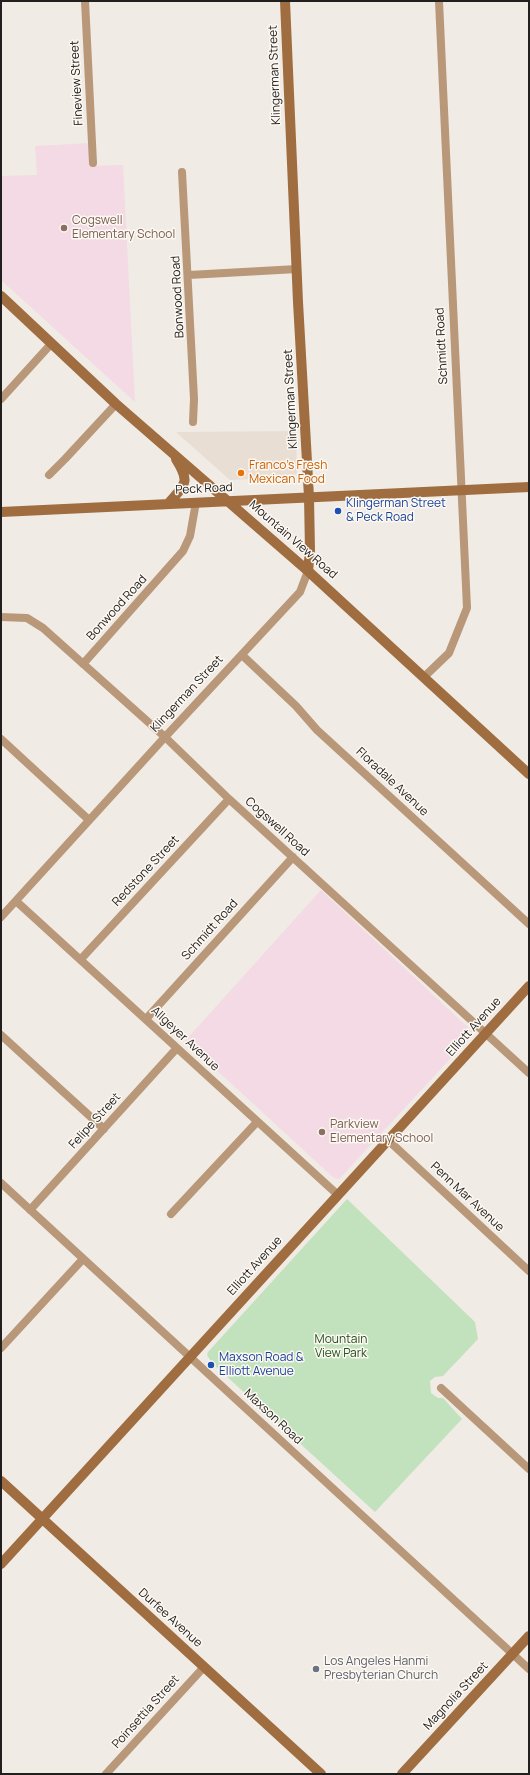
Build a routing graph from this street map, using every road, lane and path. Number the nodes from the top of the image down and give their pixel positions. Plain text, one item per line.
1 (85, 1) edge
2 (285, 1) edge
3 (439, 1) edge
4 (93, 163) dead end
5 (182, 172) dead end
6 (297, 269) junction
7 (189, 275) junction
8 (1, 296) edge
9 (51, 344) junction
10 (1, 399) edge
11 (116, 404) junction
12 (193, 422) dead end
13 (170, 451) junction
14 (49, 475) dead end
15 (529, 487) edge
16 (461, 490) junction
17 (309, 497) junction
18 (228, 501) junction
19 (196, 502) junction
20 (168, 504) junction
21 (1, 512) edge
22 (308, 571) junction
23 (1, 617) edge
24 (242, 655) junction
25 (83, 664) junction
26 (424, 677) junction
27 (165, 736) junction
28 (1, 738) edge
29 (529, 774) edge
30 (229, 799) junction
31 (89, 820) junction
32 (293, 857) junction
33 (16, 901) junction
34 (1, 917) edge
35 (529, 924) edge
36 (81, 959) junction
37 (529, 986) edge
38 (146, 1019) junction
39 (486, 1034) junction
40 (1, 1035) edge
41 (177, 1048) junction
42 (529, 1073) edge
43 (257, 1122) junction
44 (104, 1129) junction
45 (389, 1141) junction
46 (1, 1183) edge
47 (338, 1195) junction
48 (30, 1210) junction
49 (172, 1214) dead end
50 (83, 1259) junction
51 (529, 1271) edge
52 (1, 1348) edge
53 (190, 1357) junction
54 (441, 1388) dead end
55 (529, 1469) edge
56 (1, 1481) edge
57 (42, 1519) junction
58 (1, 1564) edge
59 (529, 1636) edge
60 (513, 1654) junction
61 (204, 1667) junction
62 (529, 1669) edge
63 (106, 1774) edge
64 (321, 1774) edge
65 (402, 1774) edge

1 - 4 street, Fineview Street
2 - 6 street, Klingerman Street
3 - 16 street, Schmidt Road
5 - 7 street, Bonwood Road
6 - 7 street
6 - 17 street, Klingerman Street
7 - 12 street, Bonwood Road
8 - 9 street, Mountain View Road
9 - 10 street
9 - 11 street, Mountain View Road
11 - 13 street, Mountain View Road
11 - 14 street
13 - 18 street, Mountain View Road
13 - 20 street
15 - 16 street, Peck Road
16 - 17 street, Peck Road
16 - 26 street, Schmidt Road
17 - 18 street, Peck Road
17 - 22 street, Klingerman Street
18 - 19 street, Peck Road
18 - 22 street, Mountain View Road
19 - 20 street, Peck Road
19 - 25 street, Bonwood Road
20 - 21 street, Peck Road
22 - 24 street, Klingerman Street
22 - 26 street, Mountain View Road
23 - 25 street, Cogswell Road
24 - 27 street, Klingerman Street
24 - 35 street, Floradale Avenue
25 - 27 street, Cogswell Road
26 - 29 street, Mountain View Road
27 - 30 street, Cogswell Road
27 - 31 street, Klingerman Street
28 - 31 street
30 - 32 street, Cogswell Road
30 - 36 street, Redstone Street
31 - 33 street, Klingerman Street
32 - 38 street, Schmidt Road
32 - 39 street, Cogswell Road
33 - 34 street, Klingerman Street
33 - 36 street, Allgeyer Avenue
36 - 38 street, Allgeyer Avenue
37 - 39 street, Elliott Avenue
38 - 41 street, Allgeyer Avenue
39 - 42 street, Cogswell Road
39 - 45 street, Elliott Avenue
40 - 44 street
41 - 43 street, Allgeyer Avenue
41 - 44 street, Felipe Street
43 - 47 street, Allgeyer Avenue
43 - 49 street
44 - 48 street, Felipe Street
45 - 47 street, Elliott Avenue
45 - 51 street, Penn Mar Avenue
46 - 48 street, Maxson Road
47 - 53 street, Elliott Avenue
48 - 50 street, Maxson Road
50 - 52 street
50 - 53 street, Maxson Road
53 - 57 street, Elliott Avenue
53 - 60 street, Maxson Road
54 - 55 street
56 - 57 street, Durfee Avenue
57 - 58 street, Elliott Avenue
57 - 61 street, Durfee Avenue
59 - 60 street, Magnolia Street
60 - 62 street, Maxson Road
60 - 65 street, Magnolia Street
61 - 63 street, Poinsettia Street
61 - 64 street, Durfee Avenue

